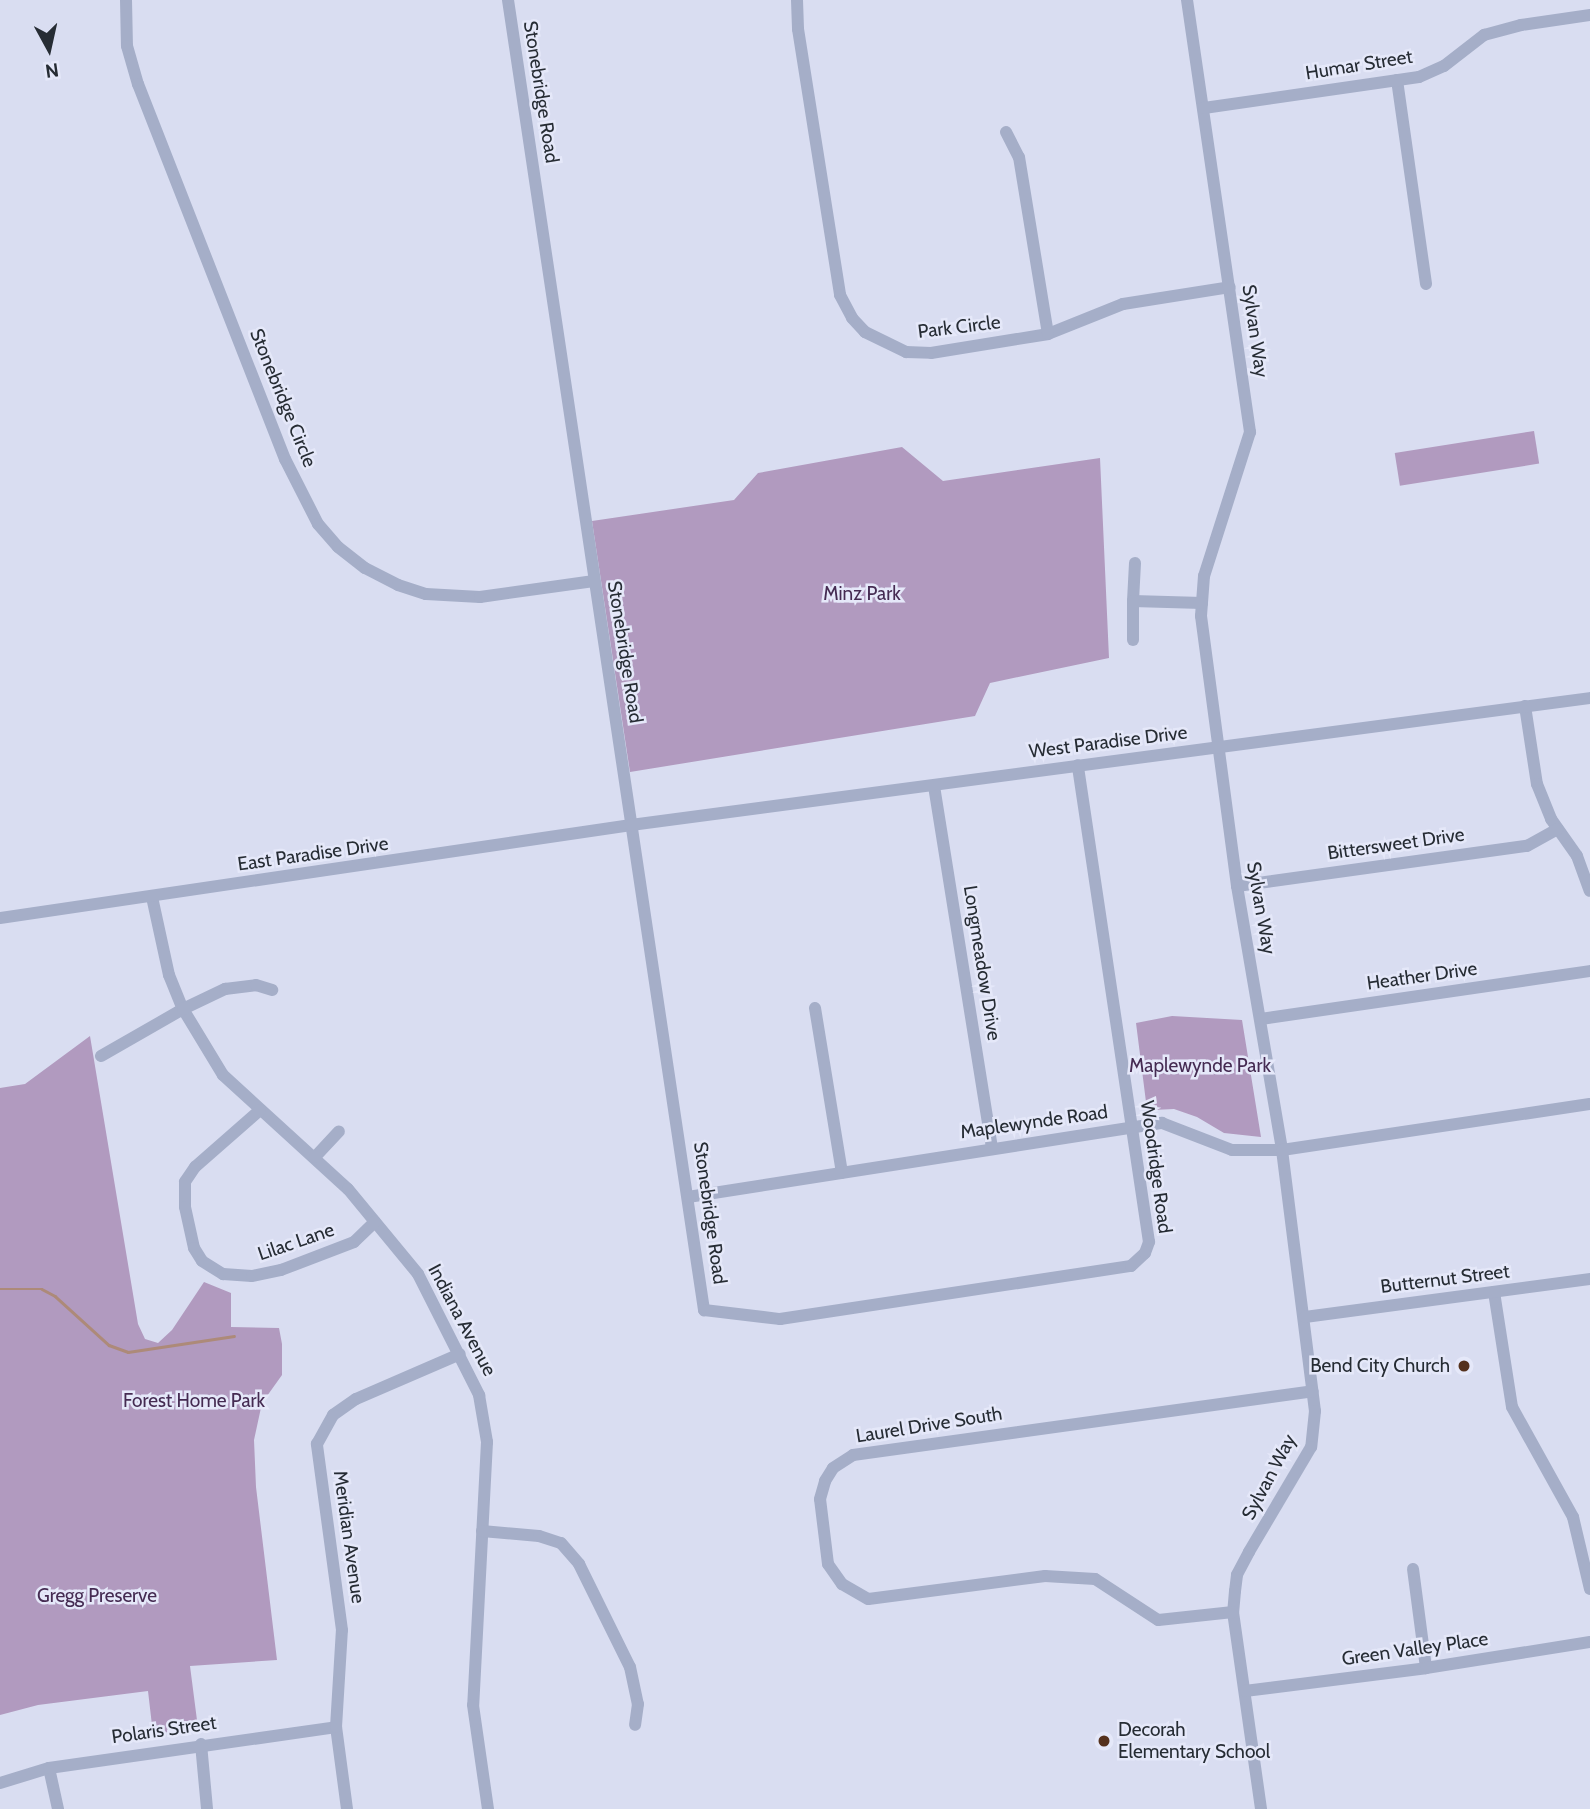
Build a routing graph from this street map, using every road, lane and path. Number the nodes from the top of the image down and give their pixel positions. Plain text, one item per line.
1 (126, 0) edge
2 (508, 0) edge
3 (797, 0) edge
4 (1187, 0) edge
5 (1590, 15) edge
6 (1397, 80) junction
7 (1204, 108) junction
8 (1006, 132) dead end
9 (1426, 284) dead end
10 (1230, 287) junction
11 (1048, 334) junction
12 (1135, 563) dead end
13 (594, 581) junction
14 (1132, 601) junction
15 (1202, 603) junction
16 (1133, 640) dead end
17 (1590, 698) edge
18 (1525, 706) junction
19 (1217, 747) junction
20 (1078, 765) junction
21 (934, 786) junction
22 (631, 825) junction
23 (1558, 829) junction
24 (1237, 886) junction
25 (1590, 891) edge
26 (152, 897) junction
27 (0, 918) edge
28 (1590, 971) edge
29 (272, 990) dead end
30 (815, 1008) dead end
31 (183, 1009) junction
32 (1261, 1019) junction
33 (101, 1056) dead end
34 (1590, 1104) edge
35 (260, 1110) junction
36 (1132, 1128) junction
37 (339, 1131) dead end
38 (992, 1147) junction
39 (1282, 1150) junction
40 (315, 1157) junction
41 (842, 1173) junction
42 (688, 1196) junction
43 (375, 1222) junction
44 (1590, 1279) edge
45 (1494, 1292) junction
46 (705, 1310) joint
47 (1305, 1317) junction
48 (460, 1354) junction
49 (1313, 1391) junction
50 (482, 1531) junction
51 (1412, 1569) dead end
52 (1590, 1588) edge
53 (1233, 1612) junction
54 (1590, 1642) edge
55 (1426, 1668) junction
56 (1245, 1692) junction
57 (635, 1724) dead end
58 (336, 1727) junction
59 (201, 1744) junction
60 (49, 1768) junction
61 (0, 1783) edge
62 (58, 1809) edge
63 (207, 1809) edge
64 (347, 1809) edge
65 (488, 1809) edge
66 (1261, 1809) edge

1 - 13 street, Stonebridge Circle
2 - 13 street, Stonebridge Road
3 - 11 street, Park Circle
4 - 7 street, Sylvan Way
5 - 6 street, Humar Street
6 - 7 street, Humar Street
6 - 9 street
7 - 10 street, Sylvan Way
8 - 11 street
10 - 11 street, Park Circle
10 - 15 street, Sylvan Way
12 - 14 street
13 - 22 street, Stonebridge Road
14 - 15 street
14 - 16 street
15 - 19 street, Sylvan Way
17 - 18 street, West Paradise Drive
18 - 19 street, West Paradise Drive
18 - 23 street
19 - 20 street, West Paradise Drive
19 - 24 street, Sylvan Way
20 - 21 street, West Paradise Drive
20 - 36 street, Woodridge Road
21 - 22 street, West Paradise Drive
21 - 38 street, Longmeadow Drive
22 - 26 street, East Paradise Drive
22 - 42 street, Stonebridge Road
23 - 24 street, Bittersweet Drive
23 - 25 street
24 - 32 street, Sylvan Way
26 - 27 street, East Paradise Drive
26 - 31 street, Indiana Avenue
28 - 32 street, Heather Drive
29 - 31 street
30 - 41 street
31 - 33 street
31 - 35 street, Indiana Avenue
32 - 39 street, Sylvan Way
34 - 39 street, Maplewynde Road
35 - 40 street, Indiana Avenue
35 - 43 street, Lilac Lane
36 - 38 street, Maplewynde Road
36 - 39 street, Maplewynde Road
36 - 46 street, Woodridge Road
37 - 40 street
38 - 41 street, Maplewynde Road
39 - 47 street, Sylvan Way
40 - 43 street, Indiana Avenue
41 - 42 street, Maplewynde Road
42 - 46 street, Stonebridge Road
43 - 48 street, Indiana Avenue
44 - 45 street, Butternut Street
45 - 47 street, Butternut Street
45 - 52 street
47 - 49 street, Sylvan Way
48 - 50 street, Indiana Avenue
48 - 58 street, Meridian Avenue
49 - 53 street, Sylvan Way
49 - 53 street, Laurel Drive South
50 - 57 street
50 - 65 street, Indiana Avenue
51 - 55 street
53 - 56 street, Sylvan Way
54 - 55 street, Green Valley Place
55 - 56 street, Green Valley Place
56 - 66 street, Sylvan Way
58 - 59 street, Polaris Street
58 - 64 street, Meridian Avenue
59 - 60 street, Polaris Street
59 - 63 street
60 - 61 street, Polaris Street
60 - 62 street

